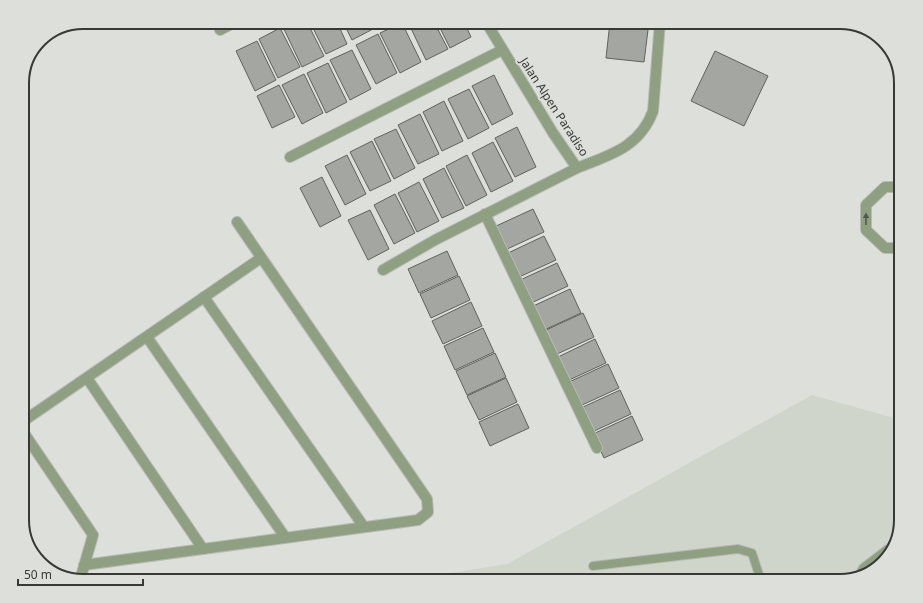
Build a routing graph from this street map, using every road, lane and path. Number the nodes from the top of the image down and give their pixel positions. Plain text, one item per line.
1 (490, 29) edge
2 (659, 29) edge
3 (502, 50) junction
4 (290, 157) dead end
5 (577, 168) junction
6 (894, 187) edge
7 (485, 214) junction
8 (237, 222) dead end
9 (894, 248) edge
10 (261, 258) junction
11 (383, 270) dead end
12 (204, 297) junction
13 (147, 336) junction
14 (87, 378) junction
15 (29, 417) edge
16 (29, 440) edge
17 (597, 448) dead end
18 (364, 527) junction
19 (285, 537) junction
20 (203, 549) junction
21 (882, 553) edge
22 (84, 565) junction
23 (593, 566) dead end
24 (863, 569) edge
25 (82, 574) edge
26 (759, 574) edge

1 - 3 street, Jalan Alpen Paradiso
2 - 5 street, Jalan Alpen Paradiso
3 - 4 street
3 - 5 street, Jalan Alpen Paradiso
5 - 7 street
9 -> 6 street
7 - 11 street
7 - 17 street
8 - 10 street
10 - 12 street
10 - 18 street
12 - 13 street
12 - 18 street
13 - 14 street
13 - 19 street
14 - 15 street
14 - 20 street
16 - 22 street
18 - 19 street
19 - 20 street
20 - 22 street
21 - 24 lane
22 - 25 street
23 - 26 lane

